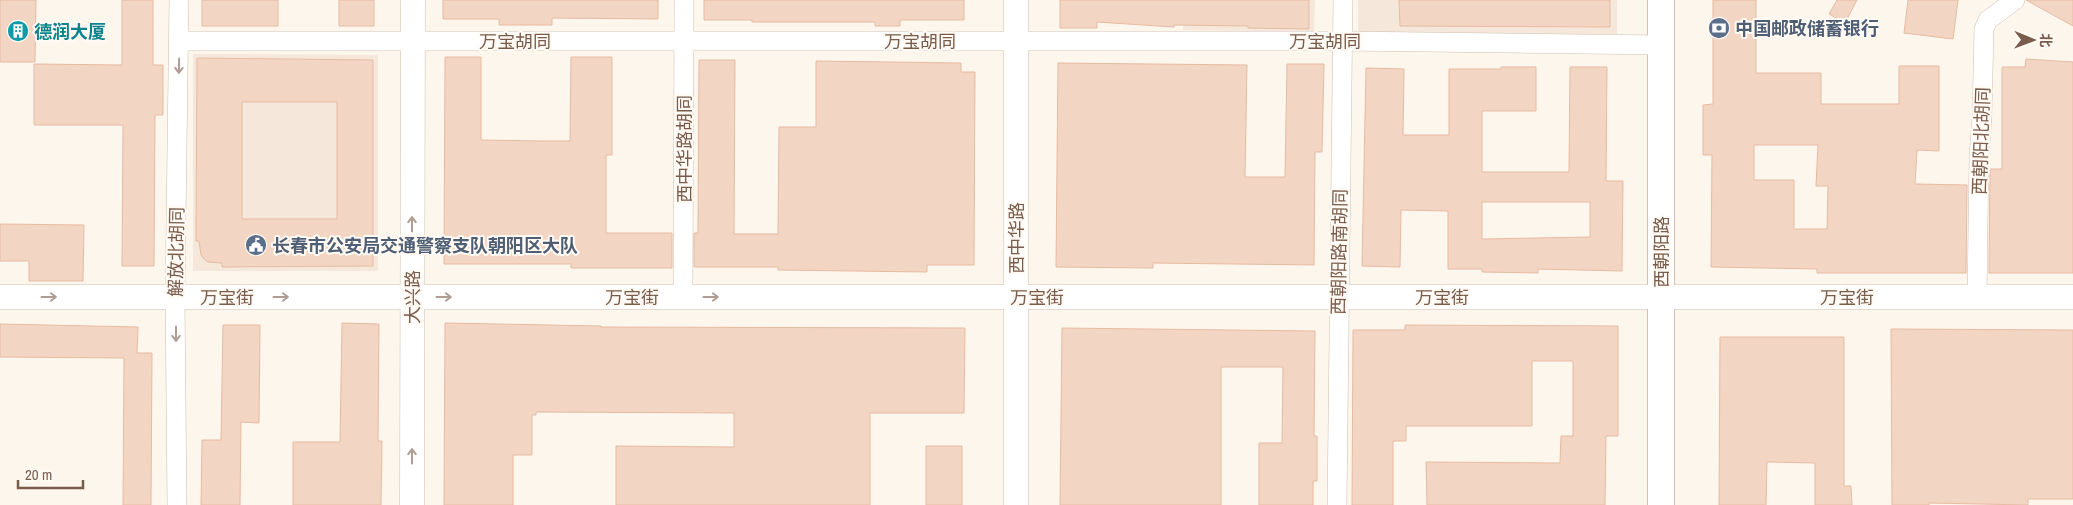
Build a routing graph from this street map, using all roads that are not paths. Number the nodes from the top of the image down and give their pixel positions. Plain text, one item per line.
1 (179, 0) edge
2 (413, 0) edge
3 (684, 0) edge
4 (1016, 0) edge
5 (1342, 0) edge
6 (1661, 0) edge
7 (2015, 0) edge
8 (179, 41) junction
9 (413, 41) junction
10 (684, 41) junction
11 (1016, 41) junction
12 (1343, 41) junction
13 (1661, 45) junction
14 (412, 297) junction
15 (683, 297) junction
16 (1016, 297) junction
17 (1338, 297) junction
18 (1661, 297) junction
19 (1977, 297) junction
20 (2073, 297) edge
21 (0, 298) edge
22 (175, 298) junction
23 (177, 505) edge
24 (412, 505) edge
25 (1016, 505) edge
26 (1337, 505) edge
27 (1661, 505) edge

1 - 8 street, 解放北胡同
2 - 9 street, 大兴路
3 - 10 street, 西中华路胡同
4 - 11 street, 西中华路
5 - 12 street, 西朝阳路南胡同
6 - 13 main road, 西朝阳路
7 - 19 street, 西朝阳北胡同
8 - 9 street, 万宝胡同
8 -> 22 street, 解放北胡同
9 - 10 street, 万宝胡同
14 -> 9 street, 大兴路
10 - 11 street, 万宝胡同
10 - 15 street, 西中华路胡同
11 - 12 street, 万宝胡同
11 - 16 street, 西中华路
12 - 13 street, 万宝胡同
12 - 17 street, 西朝阳路南胡同
13 - 18 main road, 西朝阳路
14 -> 15 street, 万宝街
22 -> 14 street, 万宝街
24 -> 14 street, 大兴路
15 -> 16 street, 万宝街
16 - 17 street, 万宝街
16 - 25 street, 西中华路
17 - 18 street, 万宝街
17 - 26 street, 西朝阳路南胡同
18 - 19 street, 万宝街
18 - 27 main road, 西朝阳路
19 - 20 street, 万宝街
21 -> 22 street, 万宝街
22 -> 23 street, 解放北胡同

